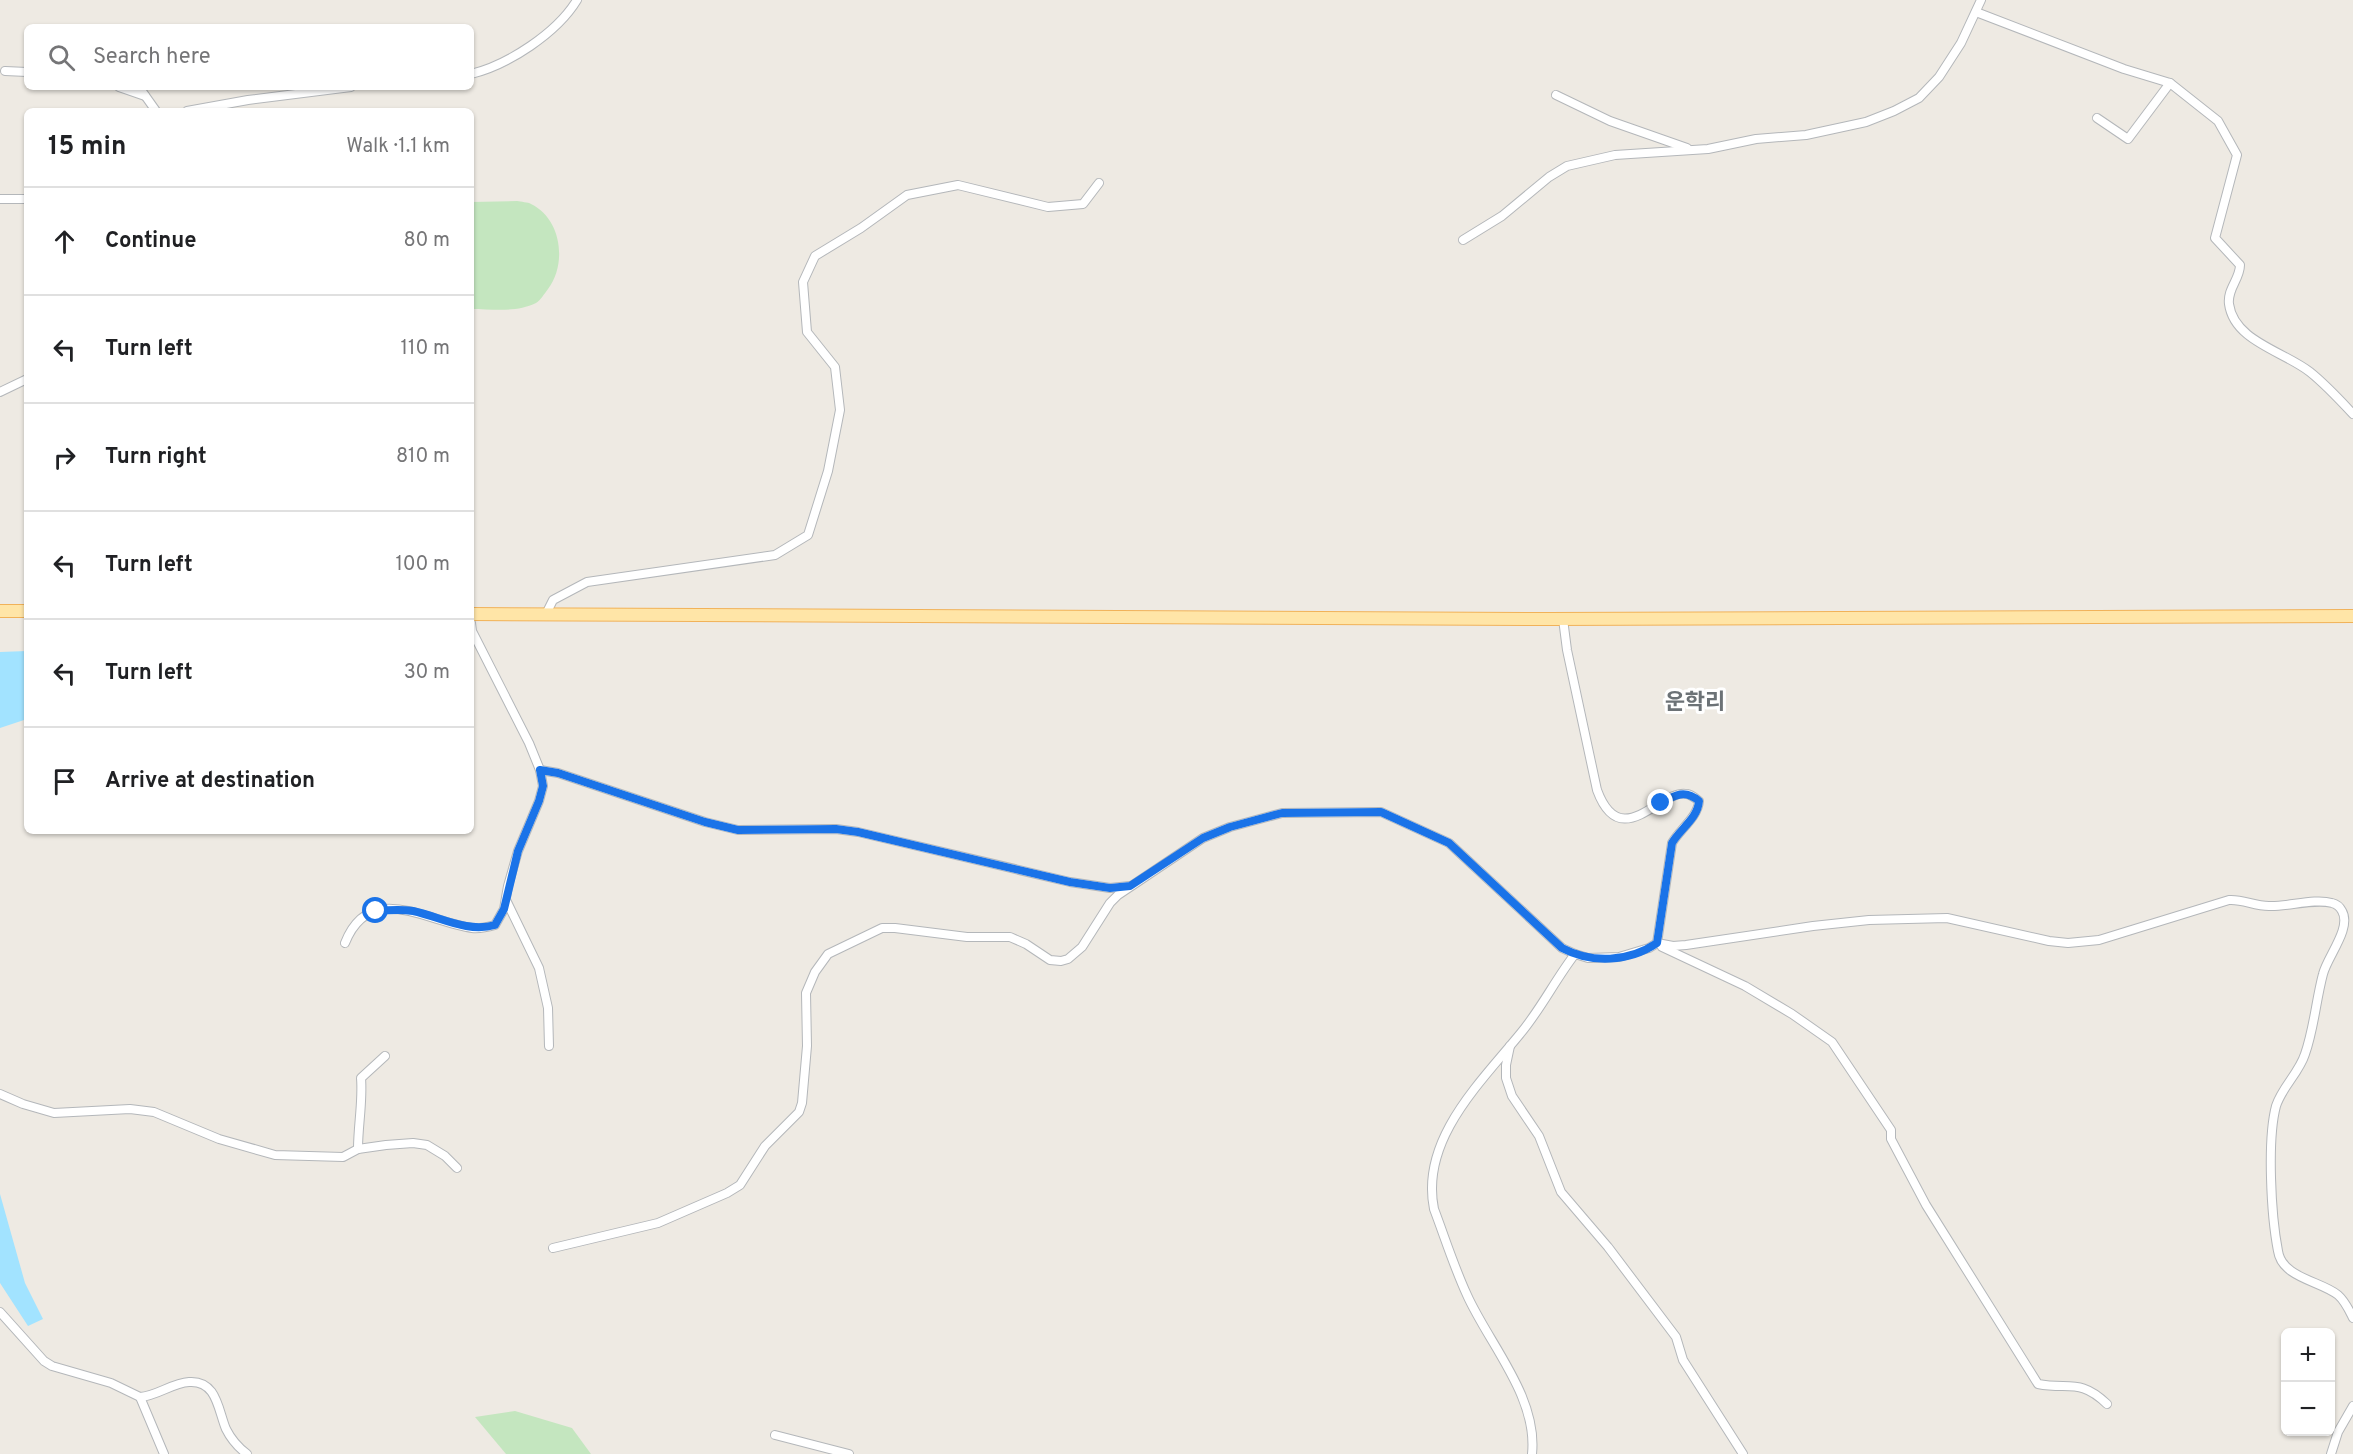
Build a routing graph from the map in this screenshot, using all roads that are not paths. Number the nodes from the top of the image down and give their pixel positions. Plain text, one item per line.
1 (577, 0) edge
2 (1981, 0) edge
3 (1976, 12) junction
4 (5, 72) dead end
5 (24, 72) edge
6 (474, 73) edge
7 (2170, 83) junction
8 (128, 90) edge
9 (141, 90) edge
10 (327, 90) edge
11 (1556, 95) dead end
12 (146, 96) junction
13 (154, 108) edge
14 (204, 108) edge
15 (2097, 118) dead end
16 (1690, 150) junction
17 (1099, 183) dead end
18 (0, 199) edge
19 (24, 199) edge
20 (1463, 240) dead end
21 (24, 380) edge
22 (0, 392) edge
23 (2353, 414) edge
24 (0, 611) edge
25 (24, 611) edge
26 (474, 614) edge
27 (546, 614) junction
28 (2353, 616) edge
29 (1563, 619) junction
30 (474, 635) edge
31 (540, 770) junction
32 (1130, 886) junction
33 (505, 899) junction
34 (345, 943) dead end
35 (1657, 943) junction
36 (1575, 954) junction
37 (1510, 1044) junction
38 (549, 1046) dead end
39 (385, 1056) dead end
40 (0, 1094) edge
41 (358, 1149) junction
42 (457, 1168) dead end
43 (553, 1248) dead end
44 (0, 1312) edge
45 (2353, 1318) edge
46 (140, 1397) junction
47 (2107, 1404) dead end
48 (2353, 1406) edge
49 (775, 1435) dead end
50 (164, 1454) edge
51 (247, 1454) edge
52 (849, 1454) edge
53 (1532, 1454) edge
54 (1743, 1454) edge
55 (2331, 1454) edge

1 - 6 street
2 - 3 street
3 - 7 street
3 - 16 street
4 - 5 street
7 - 15 street
7 - 23 street
8 - 12 street
9 - 12 street
10 - 14 street
11 - 16 street
12 - 13 street
16 - 20 street
17 - 27 street
18 - 19 street
21 - 22 street
24 - 25 main road
26 - 27 main road
27 - 29 main road
28 - 29 main road
29 - 35 street
30 - 31 street
31 - 32 street
31 - 33 street
32 - 36 street
32 - 43 street
33 - 34 street
33 - 38 street
35 - 36 street
35 - 45 street
35 - 47 street
36 - 37 street
37 - 53 street
37 - 54 street
39 - 41 street
40 - 41 street
41 - 42 street
44 - 46 street
46 - 50 street
46 - 51 street
48 - 55 street
49 - 52 street

